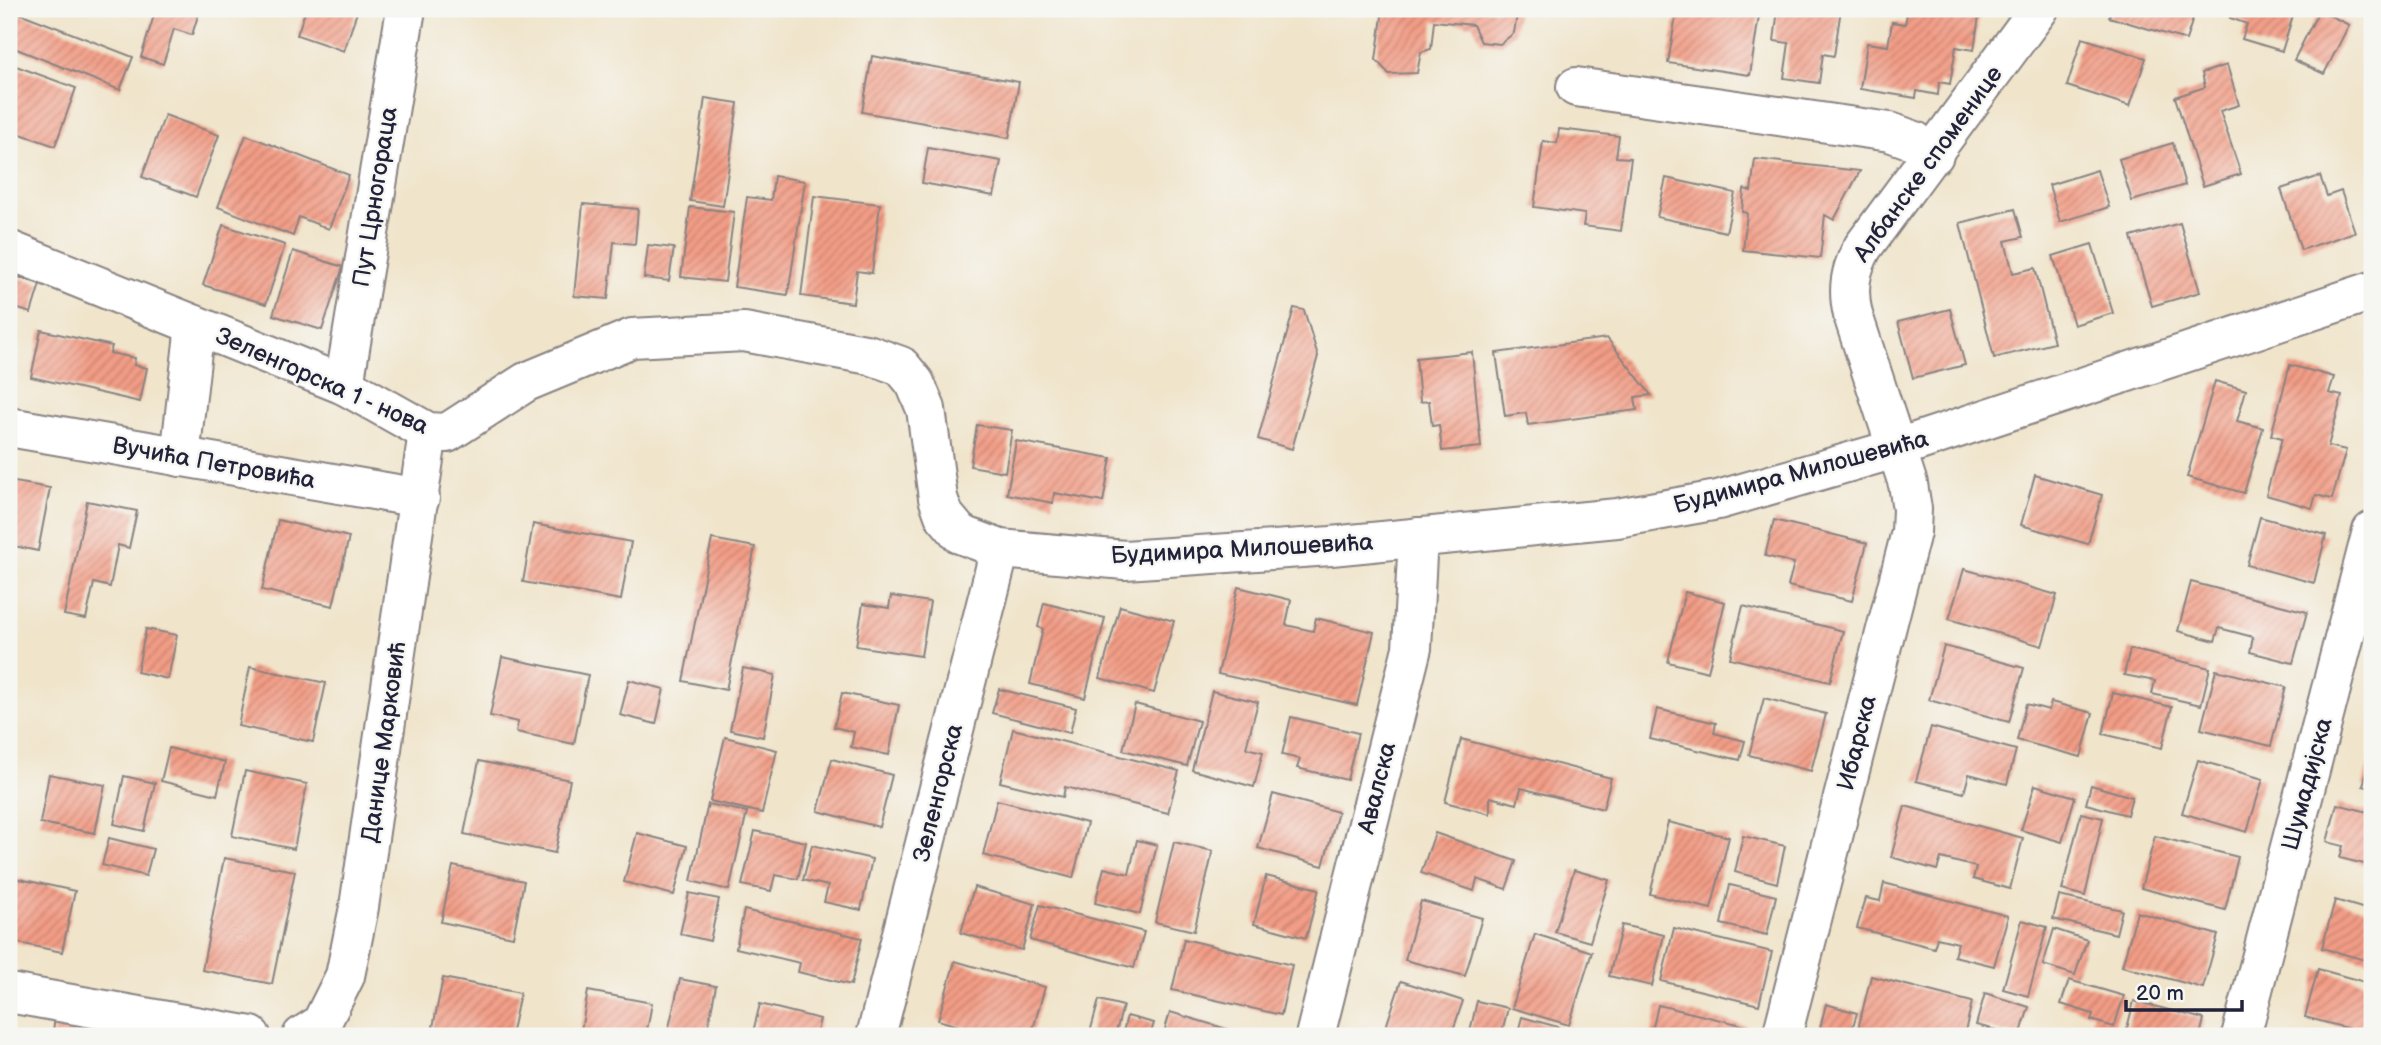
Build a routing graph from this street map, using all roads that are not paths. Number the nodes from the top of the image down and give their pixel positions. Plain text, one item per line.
1 (406, 9) edge
2 (2039, 9) edge
3 (1576, 87) dead end
4 (1934, 155) junction
5 (9, 250) edge
6 (2372, 290) edge
7 (195, 325) junction
8 (344, 385) junction
9 (9, 428) edge
10 (428, 432) junction
11 (1895, 449) junction
12 (180, 457) junction
13 (420, 498) junction
14 (2372, 531) edge
15 (1418, 537) junction
16 (1000, 549) junction
17 (9, 993) edge
18 (251, 1036) edge
19 (302, 1036) edge
20 (876, 1036) edge
21 (1315, 1036) edge
22 (1782, 1036) edge
23 (2241, 1036) edge

1 - 8 street, Пут Црногораца
2 - 4 street, Албанске споменице
3 - 4 street
4 - 11 street, Албанске споменице
5 - 7 street, Зеленгорска 1 - нова
6 - 11 street, Будимира Милошевића
7 - 8 street, Зеленгорска 1 - нова
7 - 12 street
8 - 10 street, Зеленгорска 1 - нова
9 - 12 street, Вучића Петровића
10 - 13 street, Данице Марковић
10 - 16 street, Зеленгорска 1 - нова
11 - 15 street, Будимира Милошевића
11 - 22 street, Ибарска
12 - 13 street, Вучића Петровића
13 - 19 street, Данице Марковић
14 - 23 street, Шумадијска
15 - 16 street, Будимира Милошевића
15 - 21 street, Авалска
16 - 20 street, Зеленгорска
17 - 18 street

